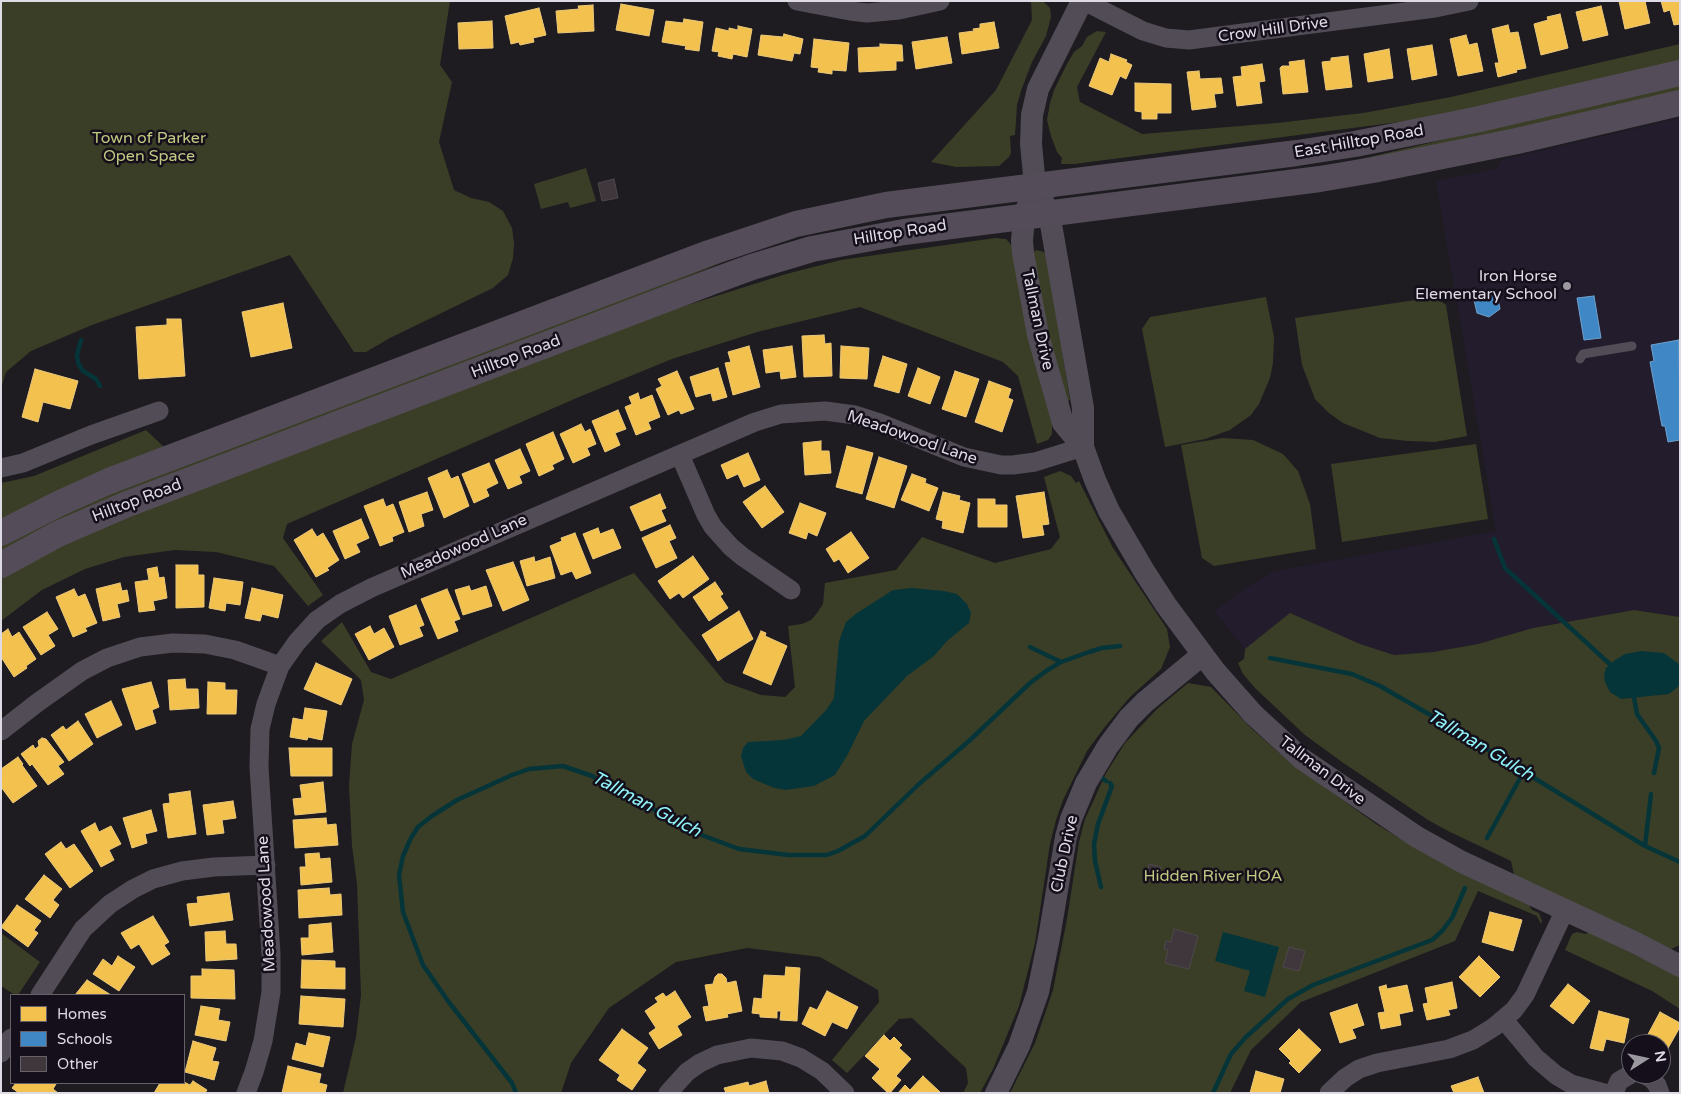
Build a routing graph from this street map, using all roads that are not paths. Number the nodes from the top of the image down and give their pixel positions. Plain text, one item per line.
1 (797, 1) edge
2 (940, 1) edge
3 (1083, 1) edge
4 (1469, 1) edge
5 (1680, 73) edge
6 (1680, 103) edge
7 (1035, 186) junction
8 (1037, 214) junction
9 (1632, 346) dead end
10 (1580, 360) dead end
11 (159, 410) dead end
12 (1083, 447) junction
13 (680, 455) junction
14 (1, 468) edge
15 (1, 533) edge
16 (1, 564) edge
17 (790, 590) dead end
18 (1202, 655) junction
19 (280, 666) junction
20 (1, 731) edge
21 (266, 865) junction
22 (1565, 910) junction
23 (1680, 966) edge
24 (41, 994) edge
25 (1504, 1020) junction
26 (10, 1040) edge
27 (1, 1053) edge
28 (1621, 1080) edge
29 (246, 1093) edge
30 (668, 1093) edge
31 (845, 1093) edge
32 (996, 1093) edge
33 (1329, 1093) edge
34 (1604, 1093) edge
35 (1614, 1093) edge

1 - 2 street
3 - 4 street, Crow Hill Drive
3 - 7 street, Tallman Drive
5 - 7 main road, East Hilltop Road
6 - 8 main road, East Hilltop Road
7 - 8 street, Tallman Drive
7 - 15 main road, Hilltop Road
8 - 12 street, Tallman Drive
8 - 12 street, Tallman Drive
8 - 16 main road, Hilltop Road
9 - 10 lane
11 - 14 street
12 - 13 street, Meadowood Lane
12 - 18 street, Tallman Drive
13 - 17 street
13 - 19 street, Meadowood Lane
18 - 22 street, Tallman Drive
18 - 32 street, Club Drive
19 - 20 street
19 - 21 street, Meadowood Lane
21 - 24 street
21 - 29 street, Meadowood Lane
22 - 23 street, Tallman Drive
22 - 25 street
25 - 33 street
25 - 34 street
26 - 27 street
28 - 35 street
30 - 31 street

